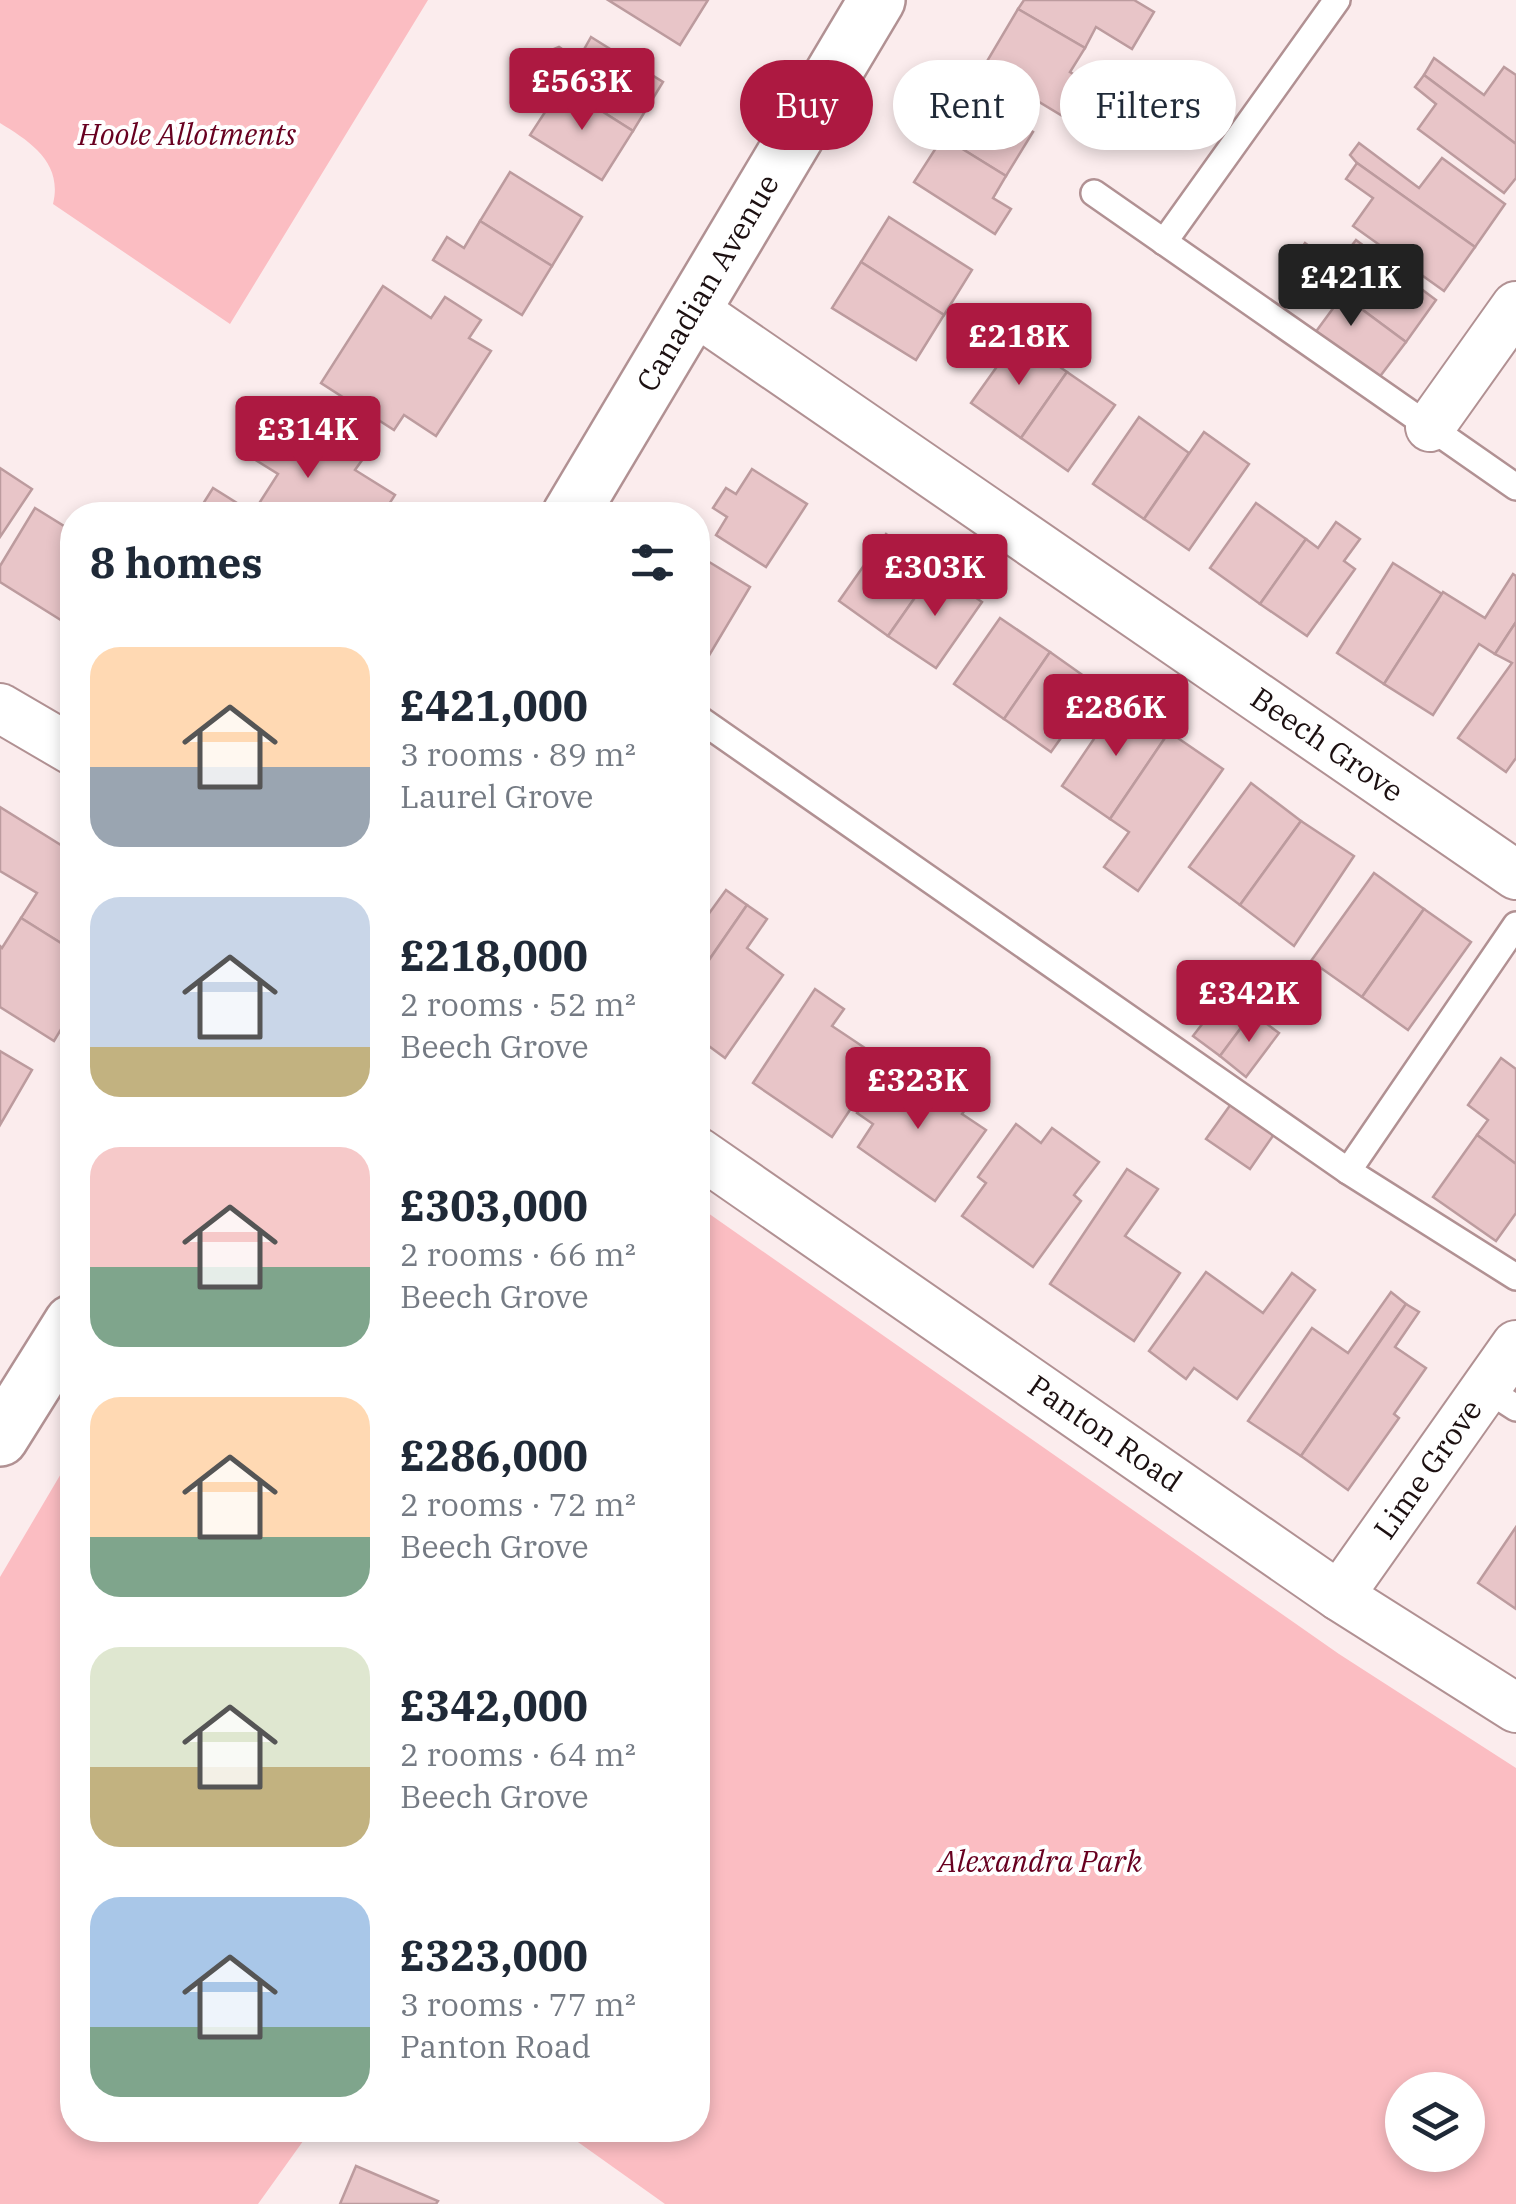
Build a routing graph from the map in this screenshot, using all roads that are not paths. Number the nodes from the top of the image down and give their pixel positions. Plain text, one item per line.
1 (877, 0) edge
2 (1337, 0) edge
3 (1094, 192) dead end
4 (1164, 242) junction
5 (1516, 306) edge
6 (694, 310) junction
7 (1430, 427) junction
8 (1516, 487) edge
9 (578, 502) edge
10 (0, 708) edge
11 (710, 726) edge
12 (60, 743) edge
13 (1514, 870) edge
14 (1516, 925) edge
15 (710, 1160) edge
16 (1348, 1171) junction
17 (1516, 1277) edge
18 (60, 1342) edge
19 (1516, 1345) edge
20 (1500, 1398) edge
21 (0, 1438) edge
22 (1339, 1596) junction
23 (1516, 1708) edge

1 - 6 street, Canadian Avenue
2 - 4 lane
3 - 4 lane
4 - 7 lane
5 - 7 street
6 - 9 street, Canadian Avenue
6 - 13 street, Beech Grove
7 - 8 lane
10 - 12 street
11 - 16 lane
14 - 16 lane
15 - 22 street, Panton Road
16 - 17 lane
18 - 21 street
19 - 20 street, Lime Grove
20 - 22 street, Lime Grove
22 - 23 street, Panton Road

